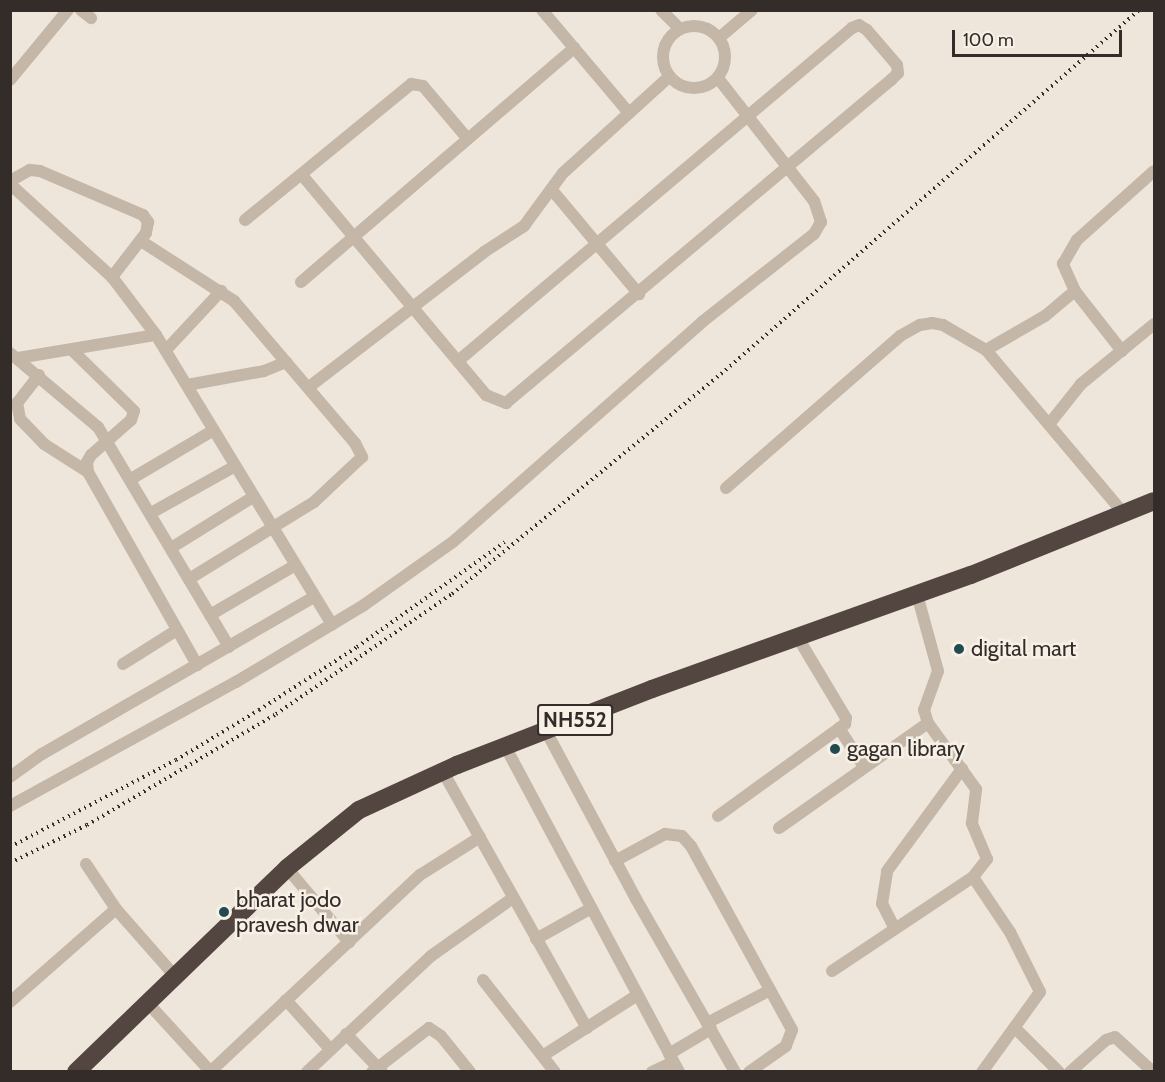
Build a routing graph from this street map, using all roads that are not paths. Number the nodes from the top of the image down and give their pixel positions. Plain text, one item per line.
1 (68, 10) edge
2 (542, 10) edge
3 (661, 10) edge
4 (752, 10) edge
5 (680, 29) junction
6 (719, 38) junction
7 (574, 48) junction
8 (670, 76) junction
9 (718, 78) junction
10 (10, 80) edge
11 (629, 113) junction
12 (746, 114) junction
13 (467, 138) junction
14 (786, 165) junction
15 (1155, 171) edge
16 (302, 175) junction
17 (10, 183) edge
18 (552, 190) junction
19 (245, 220) dead end
20 (352, 235) junction
21 (141, 241) junction
22 (595, 244) junction
23 (112, 277) junction
24 (301, 282) dead end
25 (221, 291) junction
26 (1074, 291) junction
27 (639, 294) junction
28 (413, 307) junction
29 (1155, 324) edge
30 (156, 335) junction
31 (72, 350) junction
32 (166, 350) junction
33 (986, 350) junction
34 (1122, 351) junction
35 (14, 356) edge
36 (286, 362) junction
37 (458, 362) junction
38 (39, 375) junction
39 (188, 385) junction
40 (309, 387) junction
41 (1050, 423) junction
42 (214, 430) junction
43 (107, 439) junction
44 (235, 466) junction
45 (88, 472) junction
46 (131, 479) junction
47 (726, 489) dead end
48 (253, 497) junction
49 (1155, 501) edge
50 (151, 513) junction
51 (1124, 514) junction
52 (271, 530) junction
53 (171, 548) junction
54 (294, 566) junction
55 (189, 579) junction
56 (917, 594) junction
57 (314, 597) junction
58 (210, 615) junction
59 (332, 625) junction
60 (177, 630) junction
61 (797, 636) junction
62 (229, 646) junction
63 (123, 664) dead end
64 (197, 665) junction
65 (928, 723) junction
66 (839, 728) junction
67 (546, 731) junction
68 (506, 746) junction
69 (864, 767) junction
70 (962, 769) junction
71 (442, 770) junction
72 (10, 777) edge
73 (10, 806) edge
74 (717, 816) dead end
75 (779, 828) dead end
76 (480, 837) junction
77 (615, 861) junction
78 (86, 864) dead end
79 (286, 868) junction
80 (973, 877) junction
81 (513, 898) junction
82 (116, 909) junction
83 (590, 909) junction
84 (895, 929) junction
85 (536, 939) junction
86 (349, 942) junction
87 (832, 971) dead end
88 (174, 975) junction
89 (483, 980) dead end
90 (770, 990) junction
91 (636, 996) junction
92 (286, 1000) junction
93 (10, 1002) edge
94 (147, 1002) junction
95 (709, 1026) junction
96 (587, 1028) junction
97 (1016, 1028) junction
98 (346, 1034) junction
99 (330, 1049) junction
100 (544, 1055) junction
101 (674, 1062) edge
102 (377, 1070) edge
103 (76, 1071) edge
104 (210, 1071) edge
105 (307, 1071) edge
106 (470, 1071) edge
107 (555, 1071) edge
108 (652, 1071) edge
109 (735, 1071) edge
110 (749, 1071) edge
111 (982, 1071) edge
112 (1059, 1071) edge
113 (1070, 1071) edge
114 (1153, 1071) edge

1 - 10 street
2 - 7 street
3 - 5 street
4 - 6 street
5 - 6 street
5 - 8 street
6 - 9 street
7 - 11 street
7 - 13 street
8 - 9 street
8 - 11 street
9 - 12 street
11 - 18 street
12 - 14 street
12 - 14 street
12 - 22 street
13 - 16 street
13 - 20 street
14 - 27 street
14 - 59 street
15 - 26 street
16 - 19 street
16 - 20 street
17 - 21 street
17 - 23 street
18 - 22 street
18 - 28 street
20 - 24 street
20 - 28 street
21 - 23 street
21 - 25 street
22 - 27 street
22 - 37 street
23 - 30 street
25 - 32 street
25 - 36 street
26 - 33 street
26 - 34 street
27 - 37 street
28 - 37 street
28 - 40 street
29 - 34 street
30 - 31 street
30 - 32 street
31 - 35 street
31 - 43 street
32 - 39 street
33 - 41 street
33 - 47 street
34 - 41 street
35 - 38 street
36 - 39 street
36 - 40 street
38 - 43 street
38 - 45 street
39 - 42 street
40 - 52 street
41 - 51 street
42 - 44 street
42 - 46 street
43 - 45 street
43 - 46 street
44 - 48 street
44 - 50 street
45 - 60 street
46 - 50 street
48 - 52 street
48 - 53 street
49 - 51 highway, NH552
50 - 53 street
51 - 56 highway, NH552
52 - 54 street
52 - 55 street
53 - 55 street
54 - 57 street
54 - 58 street
55 - 58 street
56 - 61 highway, NH552
56 - 65 street
57 - 59 street
57 - 62 street
58 - 62 street
59 - 73 street
60 - 63 street
60 - 64 street
61 - 66 street
61 - 67 highway, NH552
62 - 64 street
64 - 72 street
65 - 69 street
65 - 70 street
66 - 69 street
66 - 74 street
67 - 68 highway, NH552
67 - 77 street
68 - 71 highway, NH552
68 - 83 street
69 - 75 street
70 - 80 street
70 - 84 street
71 - 76 street
71 - 79 highway, NH552
76 - 81 street
76 - 86 street
77 - 90 street
77 - 95 street
78 - 82 street
79 - 86 street
79 - 88 highway, NH552
80 - 84 street
80 - 97 street
81 - 85 street
81 - 98 street
82 - 88 street
82 - 93 street
83 - 85 street
83 - 91 street
84 - 87 street
85 - 96 street
86 - 92 street
88 - 94 highway, NH552
89 - 100 street
90 - 95 street
90 - 110 street
91 - 96 street
91 - 101 street
92 - 99 street
92 - 104 street
94 - 103 highway, NH552
94 - 104 street
95 - 101 street
95 - 109 street
96 - 100 street
97 - 111 street
97 - 112 street
98 - 99 street
98 - 102 street
99 - 105 street
100 - 107 street
101 - 108 street
102 - 106 street
113 - 114 street

